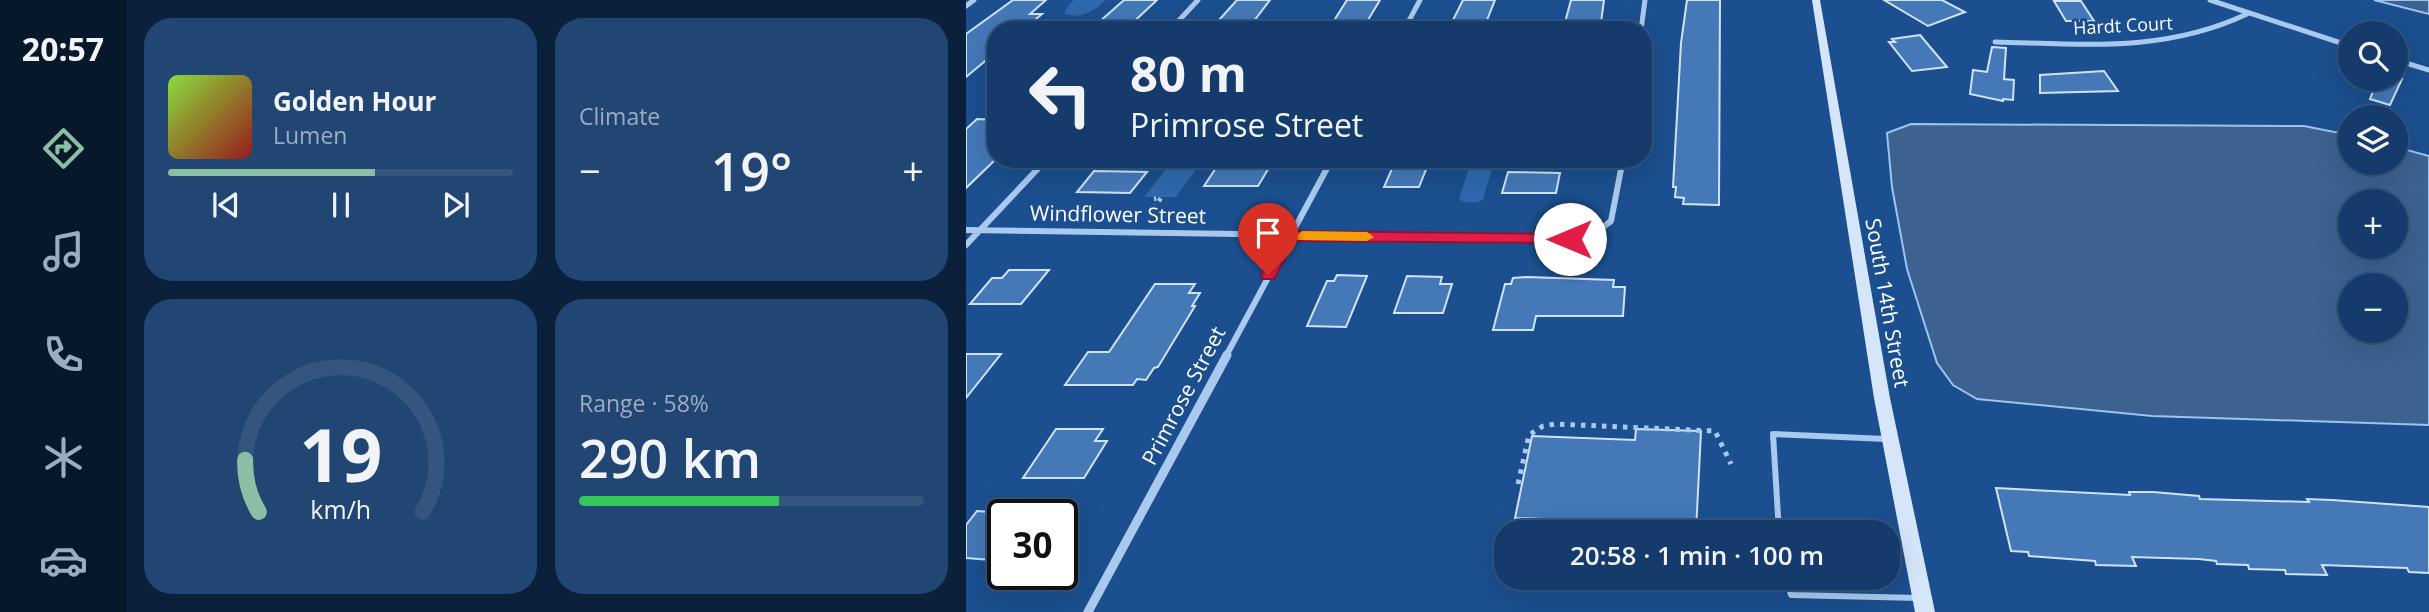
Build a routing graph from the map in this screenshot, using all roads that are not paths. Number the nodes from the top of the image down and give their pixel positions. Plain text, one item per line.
1 (974, 0) edge
2 (1198, 0) edge
3 (1420, 0) edge
4 (1645, 0) edge
5 (1816, 0) edge
6 (2210, 0) edge
7 (966, 6) edge
8 (2247, 14) junction
9 (1178, 21) edge
10 (1409, 21) edge
11 (1642, 21) edge
12 (1995, 42) dead end
13 (2338, 43) edge
14 (2408, 64) edge
15 (2429, 70) edge
16 (1039, 168) edge
17 (1327, 168) edge
18 (1622, 168) edge
19 (966, 230) edge
20 (980, 230) junction
21 (1289, 236) junction
22 (966, 245) edge
23 (1890, 439) junction
24 (1778, 520) edge
25 (1790, 590) edge
26 (1923, 605) edge
27 (1088, 612) edge

1 - 7 street
2 - 9 street
3 - 10 street
4 - 11 street
5 - 23 main road, South 14th Street
6 - 8 street
8 - 12 street, Hardt Court
8 - 13 street
14 - 15 street
16 - 20 street
17 - 21 street, Primrose Street
18 - 21 street, Windflower Street
19 - 20 street, Windflower Street
20 - 21 street, Windflower Street
20 - 22 street
21 - 27 street, Primrose Street
23 - 24 lane
23 - 26 main road, South 14th Street
25 - 26 lane

